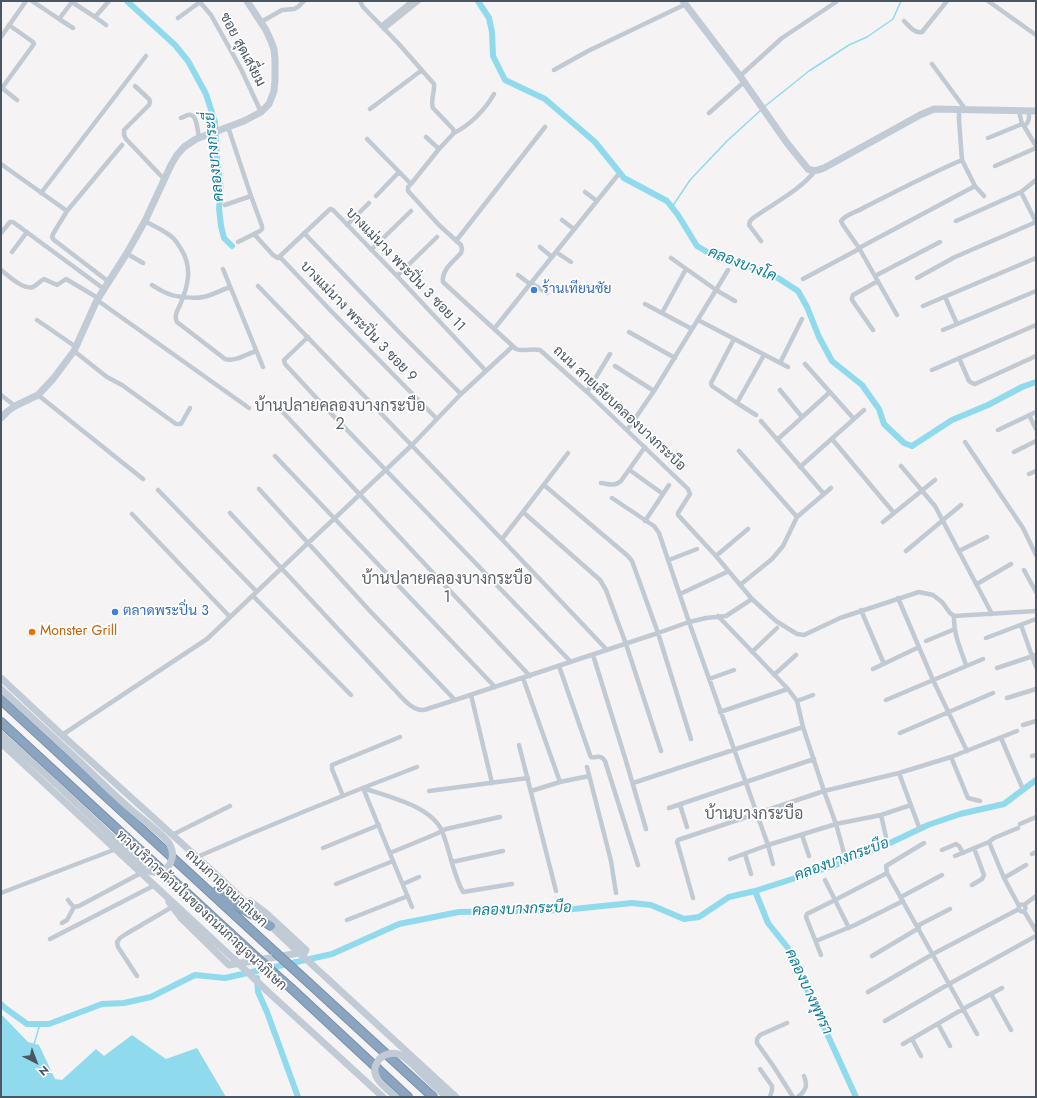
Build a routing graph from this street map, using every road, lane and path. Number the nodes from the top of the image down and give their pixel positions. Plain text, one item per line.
1 (26, 1) edge
2 (32, 1) edge
3 (109, 1) edge
4 (199, 1) edge
5 (247, 1) edge
6 (304, 1) edge
7 (360, 1) edge
8 (412, 1) edge
9 (419, 1) edge
10 (835, 1) edge
11 (947, 1) edge
12 (988, 1) edge
13 (72, 2) edge
14 (684, 3) edge
15 (95, 17) junction
16 (178, 18) dead end
17 (59, 19) junction
18 (904, 21) dead end
19 (261, 22) junction
20 (9, 25) junction
21 (106, 25) dead end
22 (383, 27) junction
23 (73, 28) dead end
24 (1036, 35) edge
25 (1, 37) edge
26 (146, 56) dead end
27 (932, 64) dead end
28 (422, 70) junction
29 (554, 70) dead end
30 (742, 79) junction
31 (135, 86) dead end
32 (2, 88) edge
33 (494, 94) dead end
34 (17, 100) dead end
35 (370, 109) dead end
36 (963, 110) junction
37 (1019, 111) junction
38 (1033, 111) edge
39 (261, 112) junction
40 (709, 114) dead end
41 (181, 118) dead end
42 (1023, 125) junction
43 (545, 127) dead end
44 (225, 128) junction
45 (454, 133) junction
46 (199, 138) junction
47 (426, 138) dead end
48 (988, 138) dead end
49 (367, 140) dead end
50 (122, 145) dead end
51 (1036, 147) edge
52 (439, 149) junction
53 (962, 160) junction
54 (1, 164) edge
55 (995, 166) dead end
56 (815, 171) junction
57 (399, 172) junction
58 (617, 176) dead end
59 (164, 179) junction
60 (1036, 180) edge
61 (411, 184) junction
62 (975, 186) junction
63 (41, 192) junction
64 (585, 192) dead end
65 (1021, 192) junction
66 (251, 196) junction
67 (376, 196) dead end
68 (984, 196) dead end
69 (597, 201) junction
70 (369, 203) dead end
71 (225, 205) dead end
72 (67, 211) junction
73 (411, 211) dead end
74 (562, 220) dead end
75 (145, 221) junction
76 (956, 221) dead end
77 (1036, 222) edge
78 (347, 225) junction
79 (574, 229) junction
80 (27, 232) junction
81 (1, 233) edge
82 (304, 233) junction
83 (254, 234) junction
84 (437, 236) dead end
85 (456, 241) junction
86 (760, 241) dead end
87 (238, 242) dead end
88 (940, 242) dead end
89 (540, 247) dead end
90 (859, 248) junction
91 (371, 250) junction
92 (12, 252) dead end
93 (556, 252) junction
94 (126, 253) junction
95 (280, 257) junction
96 (552, 257) junction
97 (671, 258) dead end
98 (1036, 258) edge
99 (571, 262) dead end
100 (143, 263) dead end
101 (223, 269) dead end
102 (686, 269) junction
103 (1, 270) edge
104 (728, 270) dead end
105 (518, 274) dead end
106 (397, 276) junction
107 (876, 278) junction
108 (917, 278) dead end
109 (804, 279) dead end
110 (530, 284) junction
111 (152, 285) dead end
112 (106, 286) junction
113 (258, 286) dead end
114 (230, 287) junction
115 (716, 290) junction
116 (1036, 290) edge
117 (547, 293) dead end
118 (184, 296) junction
119 (945, 297) junction
120 (97, 299) junction
121 (735, 301) dead end
122 (644, 304) dead end
123 (923, 306) dead end
124 (662, 313) junction
125 (897, 315) dead end
126 (802, 319) dead end
127 (37, 320) dead end
128 (698, 320) junction
129 (957, 324) junction
130 (1036, 324) edge
131 (494, 329) junction
132 (692, 329) junction
133 (873, 330) dead end
134 (943, 330) dead end
135 (628, 332) dead end
136 (308, 337) junction
137 (734, 339) junction
138 (512, 347) junction
139 (75, 349) junction
140 (256, 351) junction
141 (610, 354) dead end
142 (764, 355) junction
143 (1036, 356) edge
144 (675, 358) junction
145 (959, 358) junction
146 (780, 363) junction
147 (805, 364) dead end
148 (615, 366) dead end
149 (263, 367) dead end
150 (788, 367) dead end
151 (932, 370) dead end
152 (486, 371) junction
153 (780, 390) dead end
154 (654, 391) junction
155 (587, 392) junction
156 (830, 392) junction
157 (38, 394) junction
158 (461, 394) junction
159 (1, 395) edge
160 (738, 402) junction
161 (15, 406) junction
162 (278, 407) dead end
163 (190, 408) dead end
164 (249, 408) dead end
165 (864, 410) dead end
166 (1036, 412) edge
167 (756, 415) dead end
168 (1029, 415) junction
169 (802, 417) junction
170 (1, 418) edge
171 (437, 419) junction
172 (854, 419) junction
173 (761, 421) dead end
174 (1036, 429) edge
175 (628, 430) junction
176 (998, 430) dead end
177 (832, 439) junction
178 (777, 440) junction
179 (1036, 441) edge
180 (965, 442) dead end
181 (412, 445) junction
182 (645, 447) junction
183 (739, 451) dead end
184 (1014, 452) dead end
185 (568, 453) dead end
186 (275, 456) dead end
187 (901, 466) dead end
188 (800, 467) junction
189 (386, 469) junction
190 (631, 471) dead end
191 (1036, 471) edge
192 (1029, 474) dead end
193 (143, 479) dead end
194 (935, 480) dead end
195 (601, 483) dead end
196 (544, 484) junction
197 (669, 485) dead end
198 (831, 488) dead end
199 (259, 489) dead end
200 (158, 490) dead end
201 (922, 490) junction
202 (360, 494) junction
203 (663, 494) junction
204 (824, 494) junction
205 (612, 498) dead end
206 (961, 505) dead end
207 (523, 512) junction
208 (894, 513) junction
209 (132, 514) dead end
210 (230, 514) dead end
211 (797, 517) junction
212 (335, 518) junction
213 (943, 520) junction
214 (645, 521) junction
215 (883, 522) dead end
216 (748, 529) dead end
217 (987, 537) dead end
218 (502, 539) junction
219 (308, 543) junction
220 (697, 548) dead end
221 (906, 551) dead end
222 (959, 551) junction
223 (1036, 555) edge
224 (716, 556) junction
225 (669, 560) junction
226 (1011, 564) dead end
227 (282, 568) junction
228 (1024, 570) dead end
229 (727, 572) dead end
230 (976, 584) junction
231 (740, 585) junction
232 (1036, 592) edge
233 (255, 594) junction
234 (680, 594) junction
235 (898, 598) junction
236 (752, 599) junction
237 (861, 610) junction
238 (1036, 611) edge
239 (992, 614) junction
240 (718, 616) junction
241 (954, 616) junction
242 (230, 617) junction
243 (1036, 619) edge
244 (689, 622) junction
245 (1021, 625) junction
246 (777, 628) dead end
247 (955, 628) junction
248 (658, 633) junction
249 (986, 638) dead end
250 (926, 641) dead end
251 (626, 644) junction
252 (920, 647) junction
253 (607, 650) junction
254 (752, 652) junction
255 (593, 655) junction
256 (796, 655) dead end
257 (1034, 656) edge
258 (983, 659) dead end
259 (571, 662) junction
260 (884, 664) junction
261 (966, 665) junction
262 (558, 666) junction
263 (1036, 667) edge
264 (997, 668) dead end
265 (873, 669) dead end
266 (734, 670) dead end
267 (774, 675) junction
268 (530, 676) junction
269 (1, 678) edge
270 (523, 678) junction
271 (709, 678) junction
272 (933, 680) junction
273 (494, 687) junction
274 (1, 688) edge
275 (788, 689) junction
276 (1036, 689) edge
277 (993, 693) dead end
278 (351, 695) dead end
279 (471, 695) junction
280 (813, 696) dead end
281 (1007, 698) dead end
282 (1, 700) edge
283 (454, 700) junction
284 (886, 700) dead end
285 (797, 702) junction
286 (720, 712) junction
287 (948, 712) junction
288 (1036, 721) edge
289 (1, 722) edge
290 (1023, 725) dead end
291 (803, 727) junction
292 (1017, 732) dead end
293 (900, 733) dead end
294 (1, 734) edge
295 (62, 735) junction
296 (400, 737) dead end
297 (1001, 738) junction
298 (691, 739) dead end
299 (1, 743) edge
300 (519, 745) dead end
301 (734, 750) junction
302 (661, 751) dead end
303 (967, 751) junction
304 (951, 757) junction
305 (814, 759) junction
306 (417, 767) dead end
307 (587, 767) dead end
308 (899, 773) junction
309 (589, 776) junction
310 (528, 778) junction
311 (560, 782) junction
312 (745, 782) junction
313 (492, 783) junction
314 (633, 783) junction
315 (1022, 787) dead end
316 (363, 788) junction
317 (429, 791) dead end
318 (531, 791) junction
319 (824, 791) junction
320 (343, 796) junction
321 (980, 801) dead end
322 (680, 805) junction
323 (911, 805) junction
324 (230, 806) dead end
325 (670, 808) dead end
326 (756, 814) junction
327 (881, 815) junction
328 (500, 817) dead end
329 (1036, 817) edge
330 (836, 824) junction
331 (379, 825) junction
332 (687, 827) dead end
333 (919, 827) dead end
334 (646, 829) dead end
335 (442, 832) junction
336 (172, 835) junction
337 (802, 835) junction
338 (886, 837) dead end
339 (989, 842) junction
340 (924, 843) dead end
341 (768, 845) junction
342 (323, 848) dead end
343 (974, 848) junction
344 (116, 849) junction
345 (942, 850) dead end
346 (503, 851) dead end
347 (963, 852) junction
348 (390, 853) junction
349 (844, 853) dead end
350 (745, 854) junction
351 (809, 856) dead end
352 (955, 856) dead end
353 (197, 857) junction
354 (730, 859) dead end
355 (393, 861) junction
356 (452, 862) junction
357 (773, 864) dead end
358 (638, 865) dead end
359 (1026, 865) dead end
360 (142, 873) junction
361 (887, 873) junction
362 (751, 874) dead end
363 (942, 875) dead end
364 (419, 878) dead end
365 (1004, 878) junction
366 (825, 880) dead end
367 (199, 882) junction
368 (336, 884) dead end
369 (403, 884) junction
370 (512, 884) dead end
371 (155, 885) junction
372 (972, 885) dead end
373 (556, 892) dead end
374 (1, 893) edge
375 (163, 893) junction
376 (238, 894) junction
377 (616, 894) dead end
378 (408, 896) junction
379 (1036, 896) edge
380 (693, 898) dead end
381 (902, 899) junction
382 (68, 900) dead end
383 (835, 900) junction
384 (74, 907) junction
385 (172, 907) junction
386 (412, 907) dead end
387 (1021, 907) junction
388 (950, 909) dead end
389 (347, 920) dead end
390 (62, 923) dead end
391 (271, 926) junction
392 (918, 927) junction
393 (849, 928) junction
394 (1036, 931) edge
395 (1036, 936) edge
396 (50, 939) dead end
397 (816, 941) junction
398 (933, 954) junction
399 (821, 955) dead end
400 (872, 956) dead end
401 (137, 976) dead end
402 (949, 984) junction
403 (1002, 988) dead end
404 (868, 992) dead end
405 (991, 994) junction
406 (963, 1009) junction
407 (885, 1021) dead end
408 (787, 1022) dead end
409 (938, 1024) junction
410 (1011, 1030) dead end
411 (977, 1034) dead end
412 (912, 1039) junction
413 (903, 1044) dead end
414 (950, 1046) dead end
415 (921, 1056) dead end
416 (760, 1069) dead end
417 (804, 1076) dead end
418 (383, 1097) edge
419 (396, 1097) edge
420 (408, 1097) edge
421 (433, 1097) edge
422 (446, 1097) edge
423 (456, 1097) edge
424 (770, 1097) edge
425 (792, 1097) edge
426 (798, 1097) edge

1 - 20 street
2 - 17 street
3 - 15 street
4 - 16 street
4 - 39 street, ซอย สุดเสงี่ยม
5 - 19 main road
6 - 19 street
7 - 22 street
8 - 22 street
9 - 22 street
10 - 30 street
11 - 18 street
12 - 24 street
13 - 15 street
13 - 17 street
14 - 29 street
14 - 30 main road
15 - 21 street
17 - 23 street
19 - 39 main road
20 - 25 street
20 - 32 street
22 - 28 street
26 - 63 street
27 - 36 street
28 - 35 street
28 - 45 street
30 - 40 street
30 - 56 main road
31 - 59 street
32 - 34 street
33 - 45 street
36 - 37 main road
36 - 53 street
36 - 56 main road
37 - 38 main road
37 - 42 street
38 - 42 street
39 - 44 main road
41 - 46 street
42 - 48 street
42 - 51 street
43 - 85 street
44 - 46 main road
44 - 66 street
45 - 52 street
46 - 59 main road
47 - 52 street
49 - 57 street
50 - 72 street
51 - 55 street
52 - 61 street
53 - 62 street
53 - 90 street
54 - 63 street
56 - 86 street
57 - 61 street
57 - 67 street
58 - 69 street
59 - 75 main road
60 - 65 street
61 - 85 street
62 - 68 street
62 - 90 street
63 - 72 street
64 - 69 street
65 - 76 street
65 - 77 street
66 - 71 street
66 - 83 street
69 - 79 street
70 - 78 street
72 - 112 street
73 - 91 street
74 - 79 street
75 - 94 main road
75 - 118 street
77 - 108 street
78 - 82 street, บางแม่นาง พระปิ่น 3 ซอย 11
78 - 91 street, บางแม่นาง พระปิ่น 3 ซอย 11
79 - 93 street
80 - 81 street
80 - 92 street
80 - 112 street
82 - 95 street, บางแม่นาง พระปิ่น 3 ซอย 11
82 - 158 street
83 - 87 street
83 - 95 street
84 - 106 street
85 - 131 street
88 - 107 street
89 - 96 street
90 - 107 street
90 - 109 street
91 - 106 street, บางแม่นาง พระปิ่น 3 ซอย 11
93 - 96 street
93 - 99 street
94 - 100 street
94 - 112 main road
95 - 171 street, บางแม่นาง พระปิ่น 3 ซอย 9
96 - 110 street
97 - 102 street
98 - 119 street
101 - 114 street
102 - 115 street
102 - 124 street
103 - 120 street
104 - 115 street
105 - 110 street
106 - 152 street, บางแม่นาง พระปิ่น 3 ซอย 11
107 - 125 street
107 - 133 street
110 - 117 street
110 - 131 street
111 - 118 street
112 - 120 main road
113 - 136 street
114 - 118 street
114 - 140 street
115 - 121 street
115 - 128 street
116 - 129 street
118 - 140 street
119 - 123 street
119 - 129 street
120 - 139 main road
120 - 164 street
122 - 124 street
124 - 132 street
126 - 146 street
127 - 139 street
128 - 132 street
128 - 137 street
129 - 134 street
130 - 145 street
131 - 138 street
132 - 144 street
135 - 144 street
136 - 181 street
136 - 189 street
137 - 142 street
137 - 160 street
138 - 152 street
138 - 155 street, ถนน สายเลียบคลองบางกระบือ
139 - 157 main road
139 - 163 street
140 - 149 street
141 - 155 street
142 - 146 street
142 - 160 street
143 - 145 street
144 - 154 street
145 - 151 street
146 - 150 street
147 - 156 street
148 - 154 street
152 - 158 street
153 - 169 street
154 - 175 street
155 - 175 street, ถนน สายเลียบคลองบางกระบือ
156 - 169 street
156 - 172 street
157 - 161 main road
157 - 193 street
158 - 171 street
159 - 161 street
160 - 167 street
161 - 170 main road
162 - 202 street
165 - 172 street
166 - 168 street
168 - 174 street
168 - 176 street
169 - 178 street
171 - 181 street
172 - 177 street
173 - 178 street
175 - 182 street, ถนน สายเลียบคลองบางกระบือ
177 - 188 street
177 - 208 street
178 - 188 street
179 - 184 street
180 - 223 street
181 - 189 street
181 - 218 street
182 - 195 street
182 - 224 street, ถนน สายเลียบคลองบางกระบือ
183 - 211 street
185 - 196 street
186 - 212 street
187 - 201 street
188 - 204 street
189 - 202 street
189 - 259 street
190 - 203 street
191 - 192 street
194 - 201 street
196 - 207 street
196 - 248 street
197 - 203 street
198 - 204 street
199 - 219 street
200 - 233 street
201 - 208 street
201 - 213 street
202 - 212 street
202 - 268 street
203 - 214 street
204 - 211 street
205 - 214 street
206 - 213 street
207 - 218 street
207 - 251 street
208 - 215 street
209 - 242 street
210 - 227 street
211 - 231 street
212 - 219 street
212 - 273 street
213 - 221 street
213 - 222 street
214 - 225 street
216 - 224 street
217 - 222 street
218 - 253 street
219 - 227 street
219 - 283 street
220 - 225 street
222 - 230 street
224 - 231 street, ถนน สายเลียบคลองบางกระบือ
225 - 234 street
226 - 230 street
227 - 233 street
227 - 283 street
228 - 232 street
229 - 234 street
230 - 239 street
231 - 236 street, ถนน สายเลียบคลองบางกระบือ
233 - 242 street
233 - 278 street
234 - 244 street
235 - 237 street, ถนน สายเลียบคลองบางกระบือ
235 - 241 street, ถนน สายเลียบคลองบางกระบือ
235 - 252 street
236 - 237 street, ถนน สายเลียบคลองบางกระบือ
236 - 240 street
237 - 260 street
238 - 239 street
239 - 241 street
240 - 244 street
240 - 254 street
241 - 247 street
242 - 295 street
243 - 245 street
244 - 248 street
244 - 271 street
245 - 249 street
245 - 257 street
246 - 254 street
247 - 250 street
247 - 261 street
248 - 251 street
248 - 298 street
251 - 253 street
251 - 302 street
252 - 260 street
252 - 272 street
253 - 255 street
254 - 267 street
255 - 259 street
255 - 314 street
256 - 267 street
257 - 263 street
257 - 264 street
258 - 261 street
259 - 262 street
260 - 265 street
261 - 272 street
262 - 268 street
262 - 358 street
266 - 271 street
267 - 275 street
268 - 270 street
269 - 295 main road
270 - 273 street
270 - 311 street
271 - 286 street
272 - 284 street
272 - 287 street
273 - 279 street
274 - 294 main road, bridge
275 - 285 street
275 - 286 street
276 - 281 street
277 - 287 street
279 - 283 street
279 - 313 street
280 - 285 street
282 - 367 highway, ถนนกาญจนาภิเษก
285 - 291 street
286 - 301 street
287 - 293 street
287 - 303 street
288 - 290 street
289 - 420 highway, ถนนกาญจนาภิเษก, bridge
291 - 301 street
291 - 305 street
292 - 297 street
295 - 336 main road
296 - 320 street
297 - 303 street
297 - 315 street
299 - 344 main road, ทางบริการด้านในของถนนกาญจนาภิเษก
300 - 310 street
301 - 312 street
301 - 314 street
303 - 304 street
304 - 308 street
304 - 321 street
305 - 312 street
305 - 319 street
306 - 316 street
307 - 309 street
308 - 319 street
308 - 323 street
309 - 311 street
309 - 377 street
310 - 313 street
310 - 318 street
311 - 318 street
312 - 322 street
312 - 326 street
313 - 317 street
314 - 334 street
316 - 320 street
316 - 331 street
316 - 335 street
318 - 373 street
319 - 326 street
319 - 330 street
320 - 353 street
322 - 325 street
322 - 332 street
323 - 327 street
323 - 333 street
324 - 336 street
326 - 341 street
326 - 380 street
327 - 330 street
327 - 338 street
328 - 335 street
329 - 339 street
330 - 337 street
330 - 349 street
331 - 342 street
331 - 348 street
335 - 348 street
335 - 356 street
336 - 353 main road
337 - 341 street
337 - 351 street
339 - 343 street
339 - 365 street
340 - 361 street
341 - 350 street
341 - 357 street
343 - 347 street
343 - 372 street
344 - 360 main road, ทางบริการด้านในของถนนกาญจนาภิเษก
344 - 374 street
345 - 347 street
346 - 356 street
347 - 352 street
348 - 355 street
350 - 354 street
350 - 362 street
353 - 376 main road
355 - 368 street
355 - 369 street
356 - 370 street
359 - 365 street
360 - 371 main road, ทางบริการด้านในของถนนกาญจนาภิเษก
360 - 384 street
361 - 381 street
361 - 383 street
363 - 381 street
364 - 369 street
365 - 387 street
366 - 383 street
367 - 391 highway
367 - 421 highway, ถนนกาญจนาภิเษก, bridge
369 - 378 street
371 - 375 main road, ทางบริการด้านในของถนนกาญจนาภิเษก
371 - 396 street
375 - 385 main road
375 - 418 main road, ทางบริการด้านในของถนนกาญจนาภิเษก, bridge
376 - 385 main road
376 - 391 main road
378 - 386 street
378 - 389 street
379 - 387 street
381 - 392 street
381 - 393 street
382 - 384 street
383 - 393 street
383 - 397 street
384 - 390 street
385 - 401 street
387 - 394 street
387 - 398 street
388 - 392 street
391 - 423 main road, bridge
392 - 398 street
392 - 400 street
393 - 397 street
395 - 402 street
397 - 399 street
398 - 402 street
398 - 404 street
402 - 406 street
402 - 407 street
403 - 405 street
405 - 406 street
405 - 410 street
406 - 409 street
406 - 411 street
408 - 425 street
409 - 412 street
409 - 414 street
412 - 413 street
412 - 415 street
416 - 424 street
417 - 426 street
419 - 422 main road, bridge

